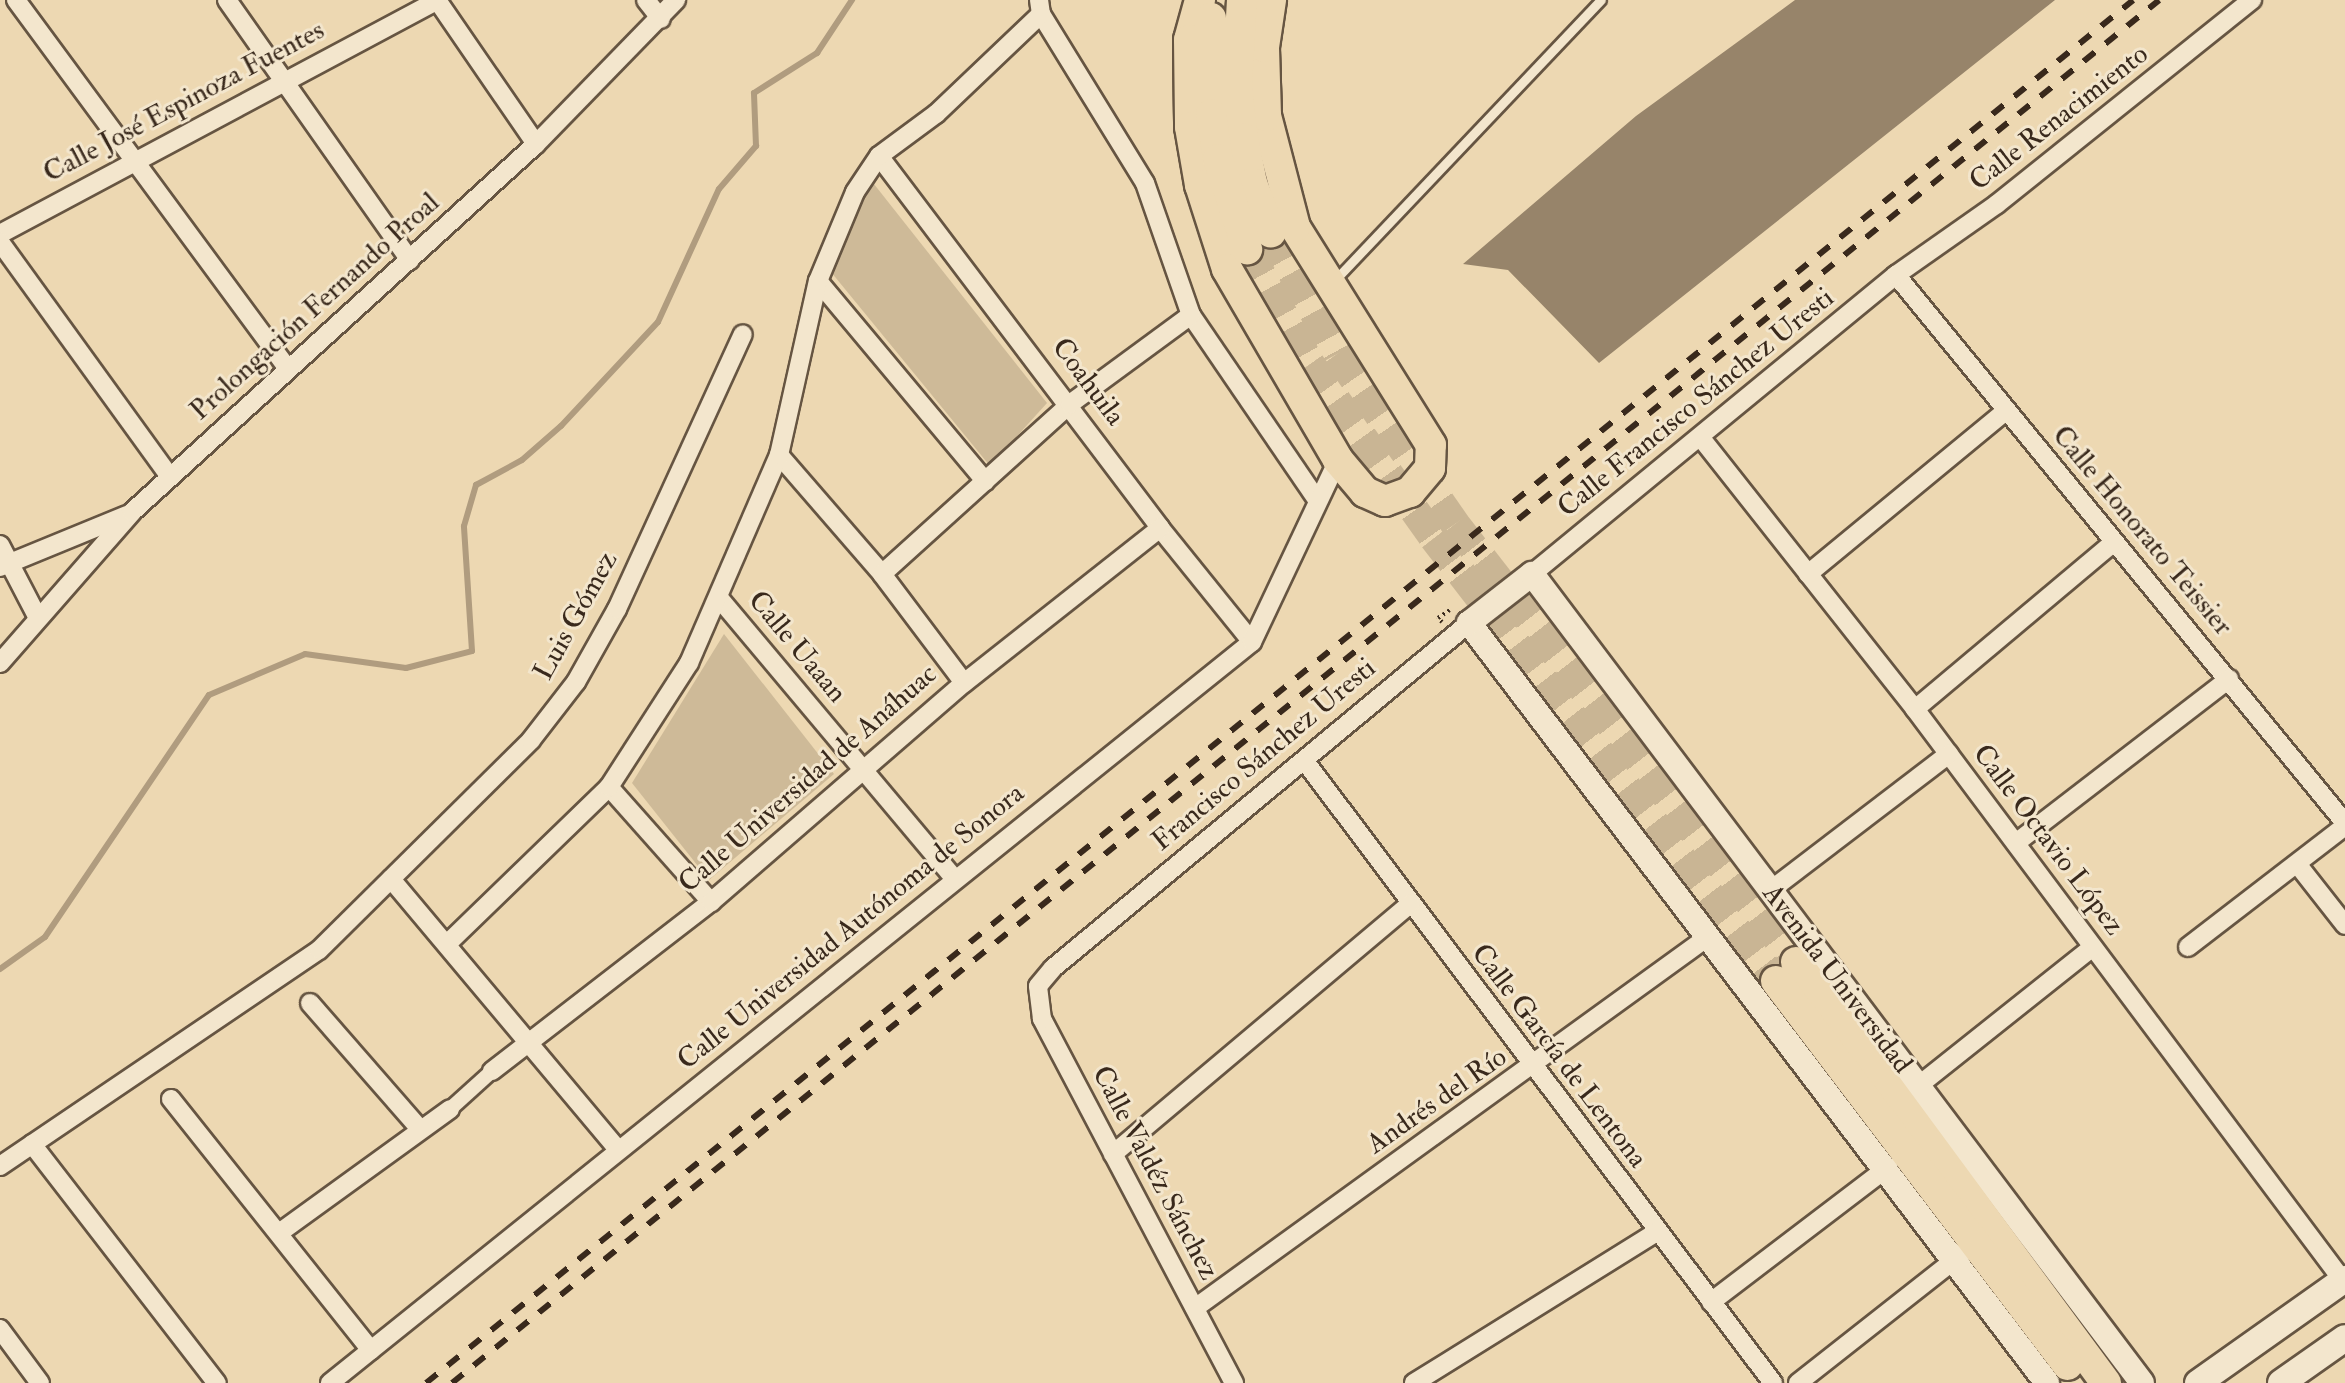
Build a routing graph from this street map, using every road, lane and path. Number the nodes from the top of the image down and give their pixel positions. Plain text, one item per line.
1 (16, 0) edge
2 (227, 0) edge
3 (437, 0) edge
4 (646, 0) edge
5 (676, 0) edge
6 (1024, 0) edge
7 (1200, 0) edge
8 (1213, 0) edge
9 (1242, 0) edge
10 (1271, 0) edge
11 (1601, 0) edge
12 (2252, 0) edge
13 (1040, 7) edge
14 (661, 19) junction
15 (283, 79) junction
16 (536, 144) junction
17 (879, 156) junction
18 (133, 160) junction
19 (0, 234) edge
20 (0, 242) edge
21 (410, 260) junction
22 (1896, 275) junction
23 (818, 281) junction
24 (1329, 287) junction
25 (1191, 315) junction
26 (743, 334) dead end
27 (287, 367) junction
28 (1070, 404) junction
29 (2006, 411) junction
30 (1701, 438) junction
31 (779, 455) junction
32 (1338, 460) junction
33 (170, 477) junction
34 (985, 481) junction
35 (1317, 500) junction
36 (132, 512) junction
37 (1160, 528) junction
38 (2114, 542) junction
39 (0, 545) edge
40 (4, 565) edge
41 (882, 574) junction
42 (1532, 574) junction
43 (1808, 574) junction
44 (719, 598) junction
45 (38, 618) junction
46 (1469, 623) junction
47 (1252, 642) junction
48 (0, 663) edge
49 (2229, 679) junction
50 (964, 683) junction
51 (1915, 709) junction
52 (1949, 754) junction
53 (1304, 760) junction
54 (865, 770) junction
55 (609, 787) junction
56 (2345, 824) edge
57 (2016, 843) junction
58 (2298, 865) junction
59 (391, 879) junction
60 (955, 879) junction
61 (1771, 890) junction
62 (711, 902) junction
63 (1410, 904) junction
64 (2345, 925) edge
65 (1709, 936) junction
66 (447, 944) junction
67 (2093, 947) junction
68 (2188, 947) dead end
69 (1038, 986) joint
70 (310, 1003) dead end
71 (528, 1042) junction
72 (1533, 1068) junction
73 (492, 1071) joint
74 (1918, 1086) junction
75 (171, 1099) dead end
76 (450, 1109) joint
77 (420, 1129) junction
78 (32, 1144) junction
79 (618, 1150) junction
80 (1113, 1154) junction
81 (0, 1166) edge
82 (1888, 1167) junction
83 (1658, 1231) junction
84 (279, 1233) junction
85 (1965, 1251) junction
86 (2344, 1280) edge
87 (1711, 1302) junction
88 (1195, 1308) junction
89 (0, 1329) edge
90 (2345, 1338) edge
91 (371, 1350) junction
92 (40, 1383) edge
93 (217, 1383) edge
94 (330, 1383) edge
95 (1234, 1383) edge
96 (1414, 1383) edge
97 (1773, 1383) edge
98 (1798, 1383) edge
99 (2047, 1383) edge
100 (2081, 1383) edge
101 (2106, 1383) edge
102 (2142, 1383) edge
103 (2198, 1383) edge
104 (2281, 1383) edge

1 - 18 street
2 - 15 street
3 - 15 street, Calle José Espinoza Fuentes
3 - 16 street
4 - 14 street
5 - 14 street, Prolongación Fernando Proal
6 - 13 street
7 - 32 main road
8 - 9 main road
10 - 24 main road
11 - 24 lane
12 - 22 street, Calle Renacimiento
13 - 17 street
13 - 25 street
14 - 16 street, Prolongación Fernando Proal
15 - 18 street, Calle José Espinoza Fuentes
15 - 21 street
16 - 21 street, Prolongación Fernando Proal
17 - 23 street
17 - 28 street, Coahuila
18 - 19 street, Calle José Espinoza Fuentes
18 - 27 street
20 - 33 street
21 - 27 street, Prolongación Fernando Proal
22 - 29 street, Calle Honorato Teissier
22 - 30 street, Calle Francisco Sánchez Uresti
23 - 31 street
23 - 34 street
24 - 32 main road
25 - 28 street
25 - 35 street
26 - 59 street, Luis Gómez
27 - 33 street, Prolongación Fernando Proal
28 - 34 street
28 - 37 street, Coahuila
29 - 38 street, Calle Honorato Teissier
29 - 43 street
30 - 42 street, Calle Francisco Sánchez Uresti
30 - 43 street, Calle Octavio López
31 - 41 street
31 - 44 street
32 - 35 street, Calle Universidad Autónoma de Sonora
33 - 36 street, Prolongación Fernando Proal
34 - 41 street
35 - 47 street, Calle Universidad Autónoma de Sonora
36 - 40 street
36 - 45 street, Prolongación Fernando Proal
37 - 47 street, Coahuila
37 - 50 street, Calle Universidad de Anáhuac
38 - 49 street, Calle Honorato Teissier
38 - 51 street
39 - 40 street
40 - 45 street
41 - 50 street
42 - 46 street, Francisco Sánchez Uresti
42 - 61 street, Avenida Universidad
43 - 51 street, Calle Octavio López
44 - 54 street, Calle Uaaan
44 - 55 street
45 - 48 street, Prolongación Fernando Proal
46 - 53 street, Francisco Sánchez Uresti
46 - 65 street, Avenida Universidad
47 - 60 street, Calle Universidad Autónoma de Sonora
49 - 56 street, Calle Honorato Teissier
49 - 57 street
50 - 54 street, Calle Universidad de Anáhuac
51 - 52 street, Calle Octavio López
52 - 57 street, Calle Octavio López
52 - 61 street
53 - 63 street, Calle García de Lentona
53 - 69 street, Francisco Sánchez Uresti
54 - 60 street, Calle Uaaan
54 - 62 street, Calle Universidad de Anáhuac
55 - 62 street
55 - 66 street
56 - 58 street
57 - 67 street, Calle Octavio López
58 - 64 street
58 - 68 street
59 - 66 street
59 - 78 street, Luis Gómez
60 - 79 street, Calle Universidad Autónoma de Sonora
61 - 74 street, Avenida Universidad
62 - 71 street, Calle Universidad de Anáhuac
63 - 72 street, Calle García de Lentona
63 - 80 street
65 - 72 street, Andrés del Río
65 - 82 street, Avenida Universidad
66 - 71 street
67 - 74 street
67 - 86 street, Calle Octavio López
69 - 80 street, Calle Valdéz Sánchez
70 - 77 street
71 - 73 street, Calle Universidad de Anáhuac
71 - 79 street
72 - 83 street, Calle García de Lentona
72 - 88 street, Andrés del Río
73 - 76 street
74 - 102 street, Avenida Universidad
75 - 84 street
76 - 77 street
77 - 84 street
78 - 81 street, Luis Gómez
78 - 93 street
79 - 91 street, Calle Universidad Autónoma de Sonora
80 - 88 street, Calle Valdéz Sánchez
82 - 85 street, Avenida Universidad
82 - 87 street
83 - 87 street, Calle García de Lentona
83 - 96 street
84 - 91 street
85 - 98 street
85 - 99 street, Avenida Universidad
85 - 100 main road, Avenida Universidad
85 - 101 main road, Avenida Universidad
86 - 103 main road
87 - 97 street, Calle García de Lentona
88 - 95 street, Calle Valdéz Sánchez
89 - 92 street
90 - 104 main road
91 - 94 street, Calle Universidad Autónoma de Sonora

